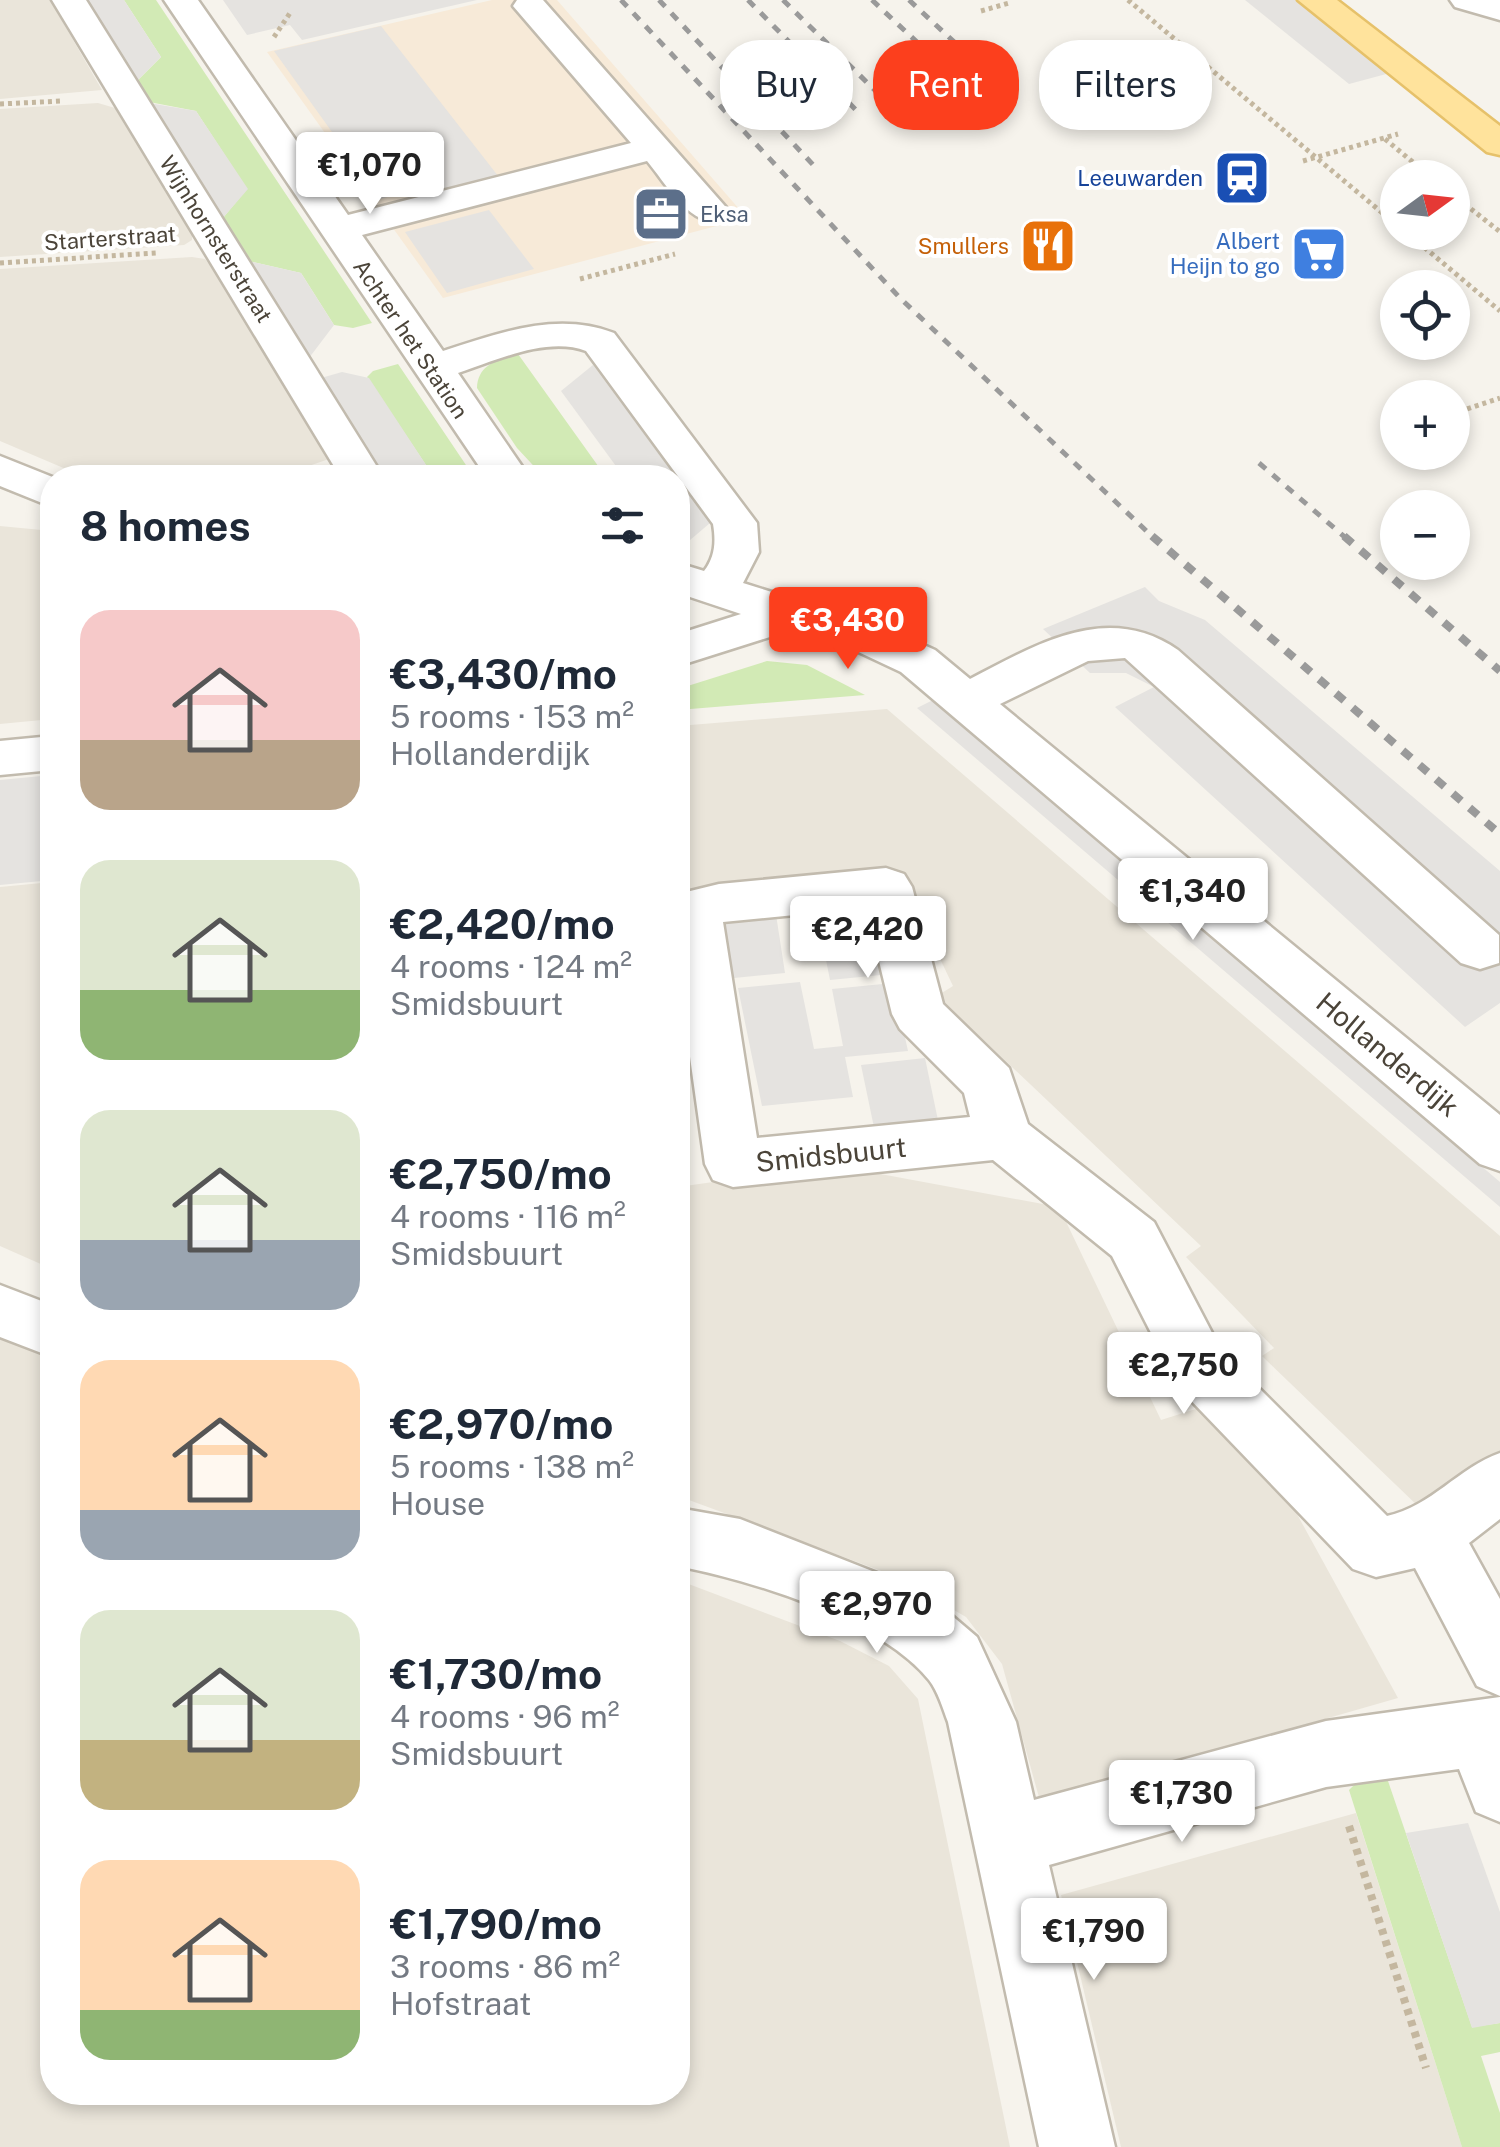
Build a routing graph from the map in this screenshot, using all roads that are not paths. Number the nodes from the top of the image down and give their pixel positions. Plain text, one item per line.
1 (69, 0) edge
2 (181, 0) edge
3 (1315, 0) edge
4 (1365, 0) edge
5 (1467, 0) edge
6 (530, 6) dead end
7 (1500, 10) edge
8 (1500, 102) edge
9 (1500, 144) edge
10 (655, 148) junction
11 (712, 213) dead end
12 (337, 230) junction
13 (431, 368) junction
14 (355, 465) edge
15 (500, 465) edge
16 (0, 469) edge
17 (40, 488) edge
18 (0, 503) edge
19 (40, 505) edge
20 (695, 584) edge
21 (788, 614) junction
22 (690, 646) edge
23 (966, 702) junction
24 (40, 754) edge
25 (0, 758) edge
26 (690, 911) edge
27 (690, 933) edge
28 (1480, 949) dead end
29 (1004, 1136) junction
30 (1500, 1148) edge
31 (0, 1310) edge
32 (40, 1326) edge
33 (1500, 1480) edge
34 (1432, 1536) junction
35 (690, 1538) edge
36 (1500, 1664) edge
37 (1493, 1750) edge
38 (1011, 1841) junction
39 (1077, 2147) edge

1 - 14 street, Wijnhornsterstraat
2 - 12 street, Achter het Station
3 - 9 main road
4 - 8 main road
5 - 7 street
6 - 10 street
10 - 11 street
10 - 12 street
12 - 13 street, Achter het Station
13 - 15 street, Achter het Station
13 - 20 street
16 - 17 street
18 - 19 street
20 - 21 street
21 - 22 street
21 - 23 street, Hollanderdijk
23 - 28 street
23 - 30 street, Hollanderdijk
24 - 25 street
26 - 29 street, Smidsbuurt
27 - 29 street, Smidsbuurt
29 - 34 street
31 - 32 street
33 - 34 street
34 - 36 street
35 - 38 street
37 - 38 street
38 - 39 street

